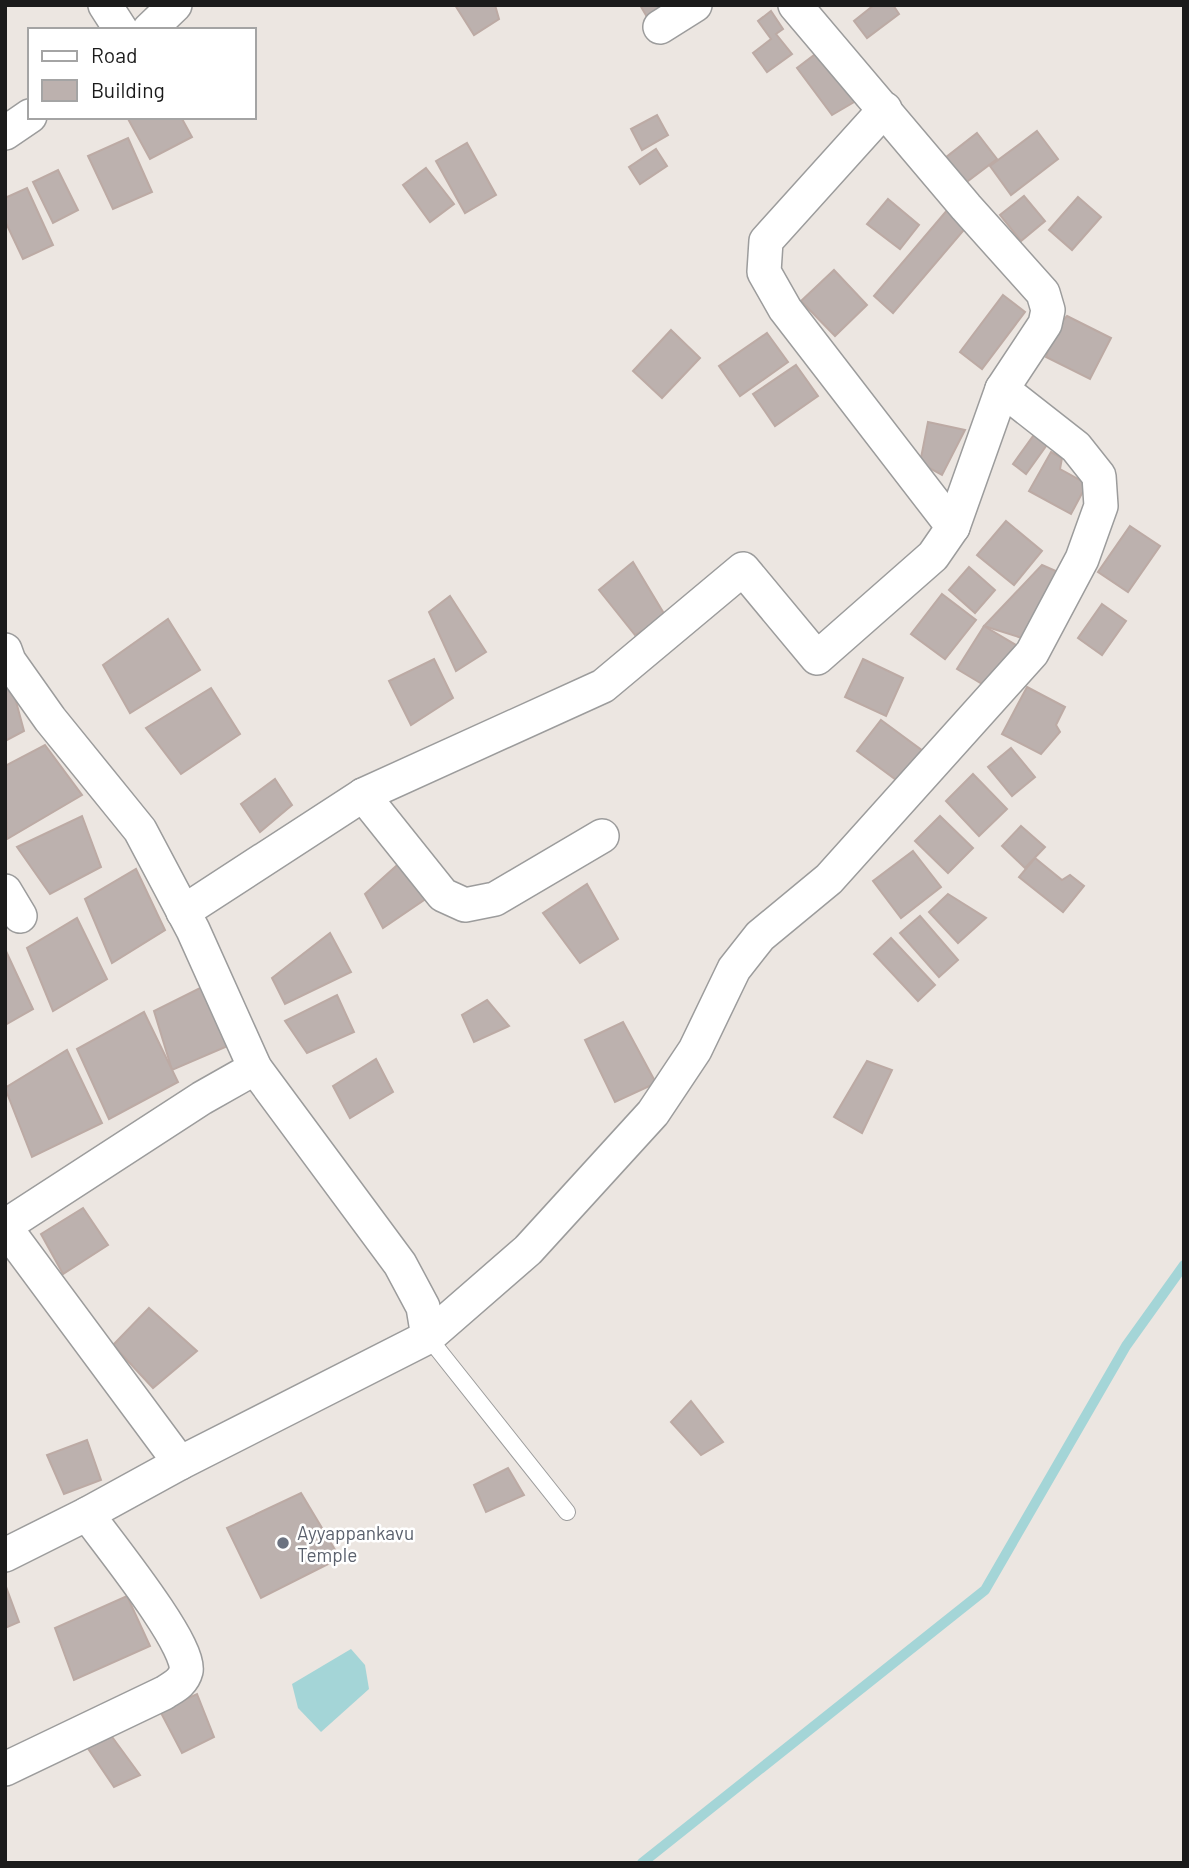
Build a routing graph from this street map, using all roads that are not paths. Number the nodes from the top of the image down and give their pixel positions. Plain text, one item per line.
1 (105, 5) edge
2 (175, 5) edge
3 (695, 5) edge
4 (795, 5) edge
5 (660, 27) dead end
6 (120, 28) edge
7 (151, 28) edge
8 (885, 108) junction
9 (28, 117) edge
10 (5, 133) edge
11 (1002, 389) junction
12 (953, 527) junction
13 (5, 650) edge
14 (363, 795) junction
15 (602, 836) dead end
16 (183, 912) junction
17 (256, 1068) junction
18 (5, 1226) edge
19 (428, 1337) junction
20 (180, 1462) junction
21 (567, 1512) dead end
22 (86, 1514) junction
23 (5, 1555) edge
24 (5, 1769) edge

1 - 6 street
2 - 7 street
3 - 5 street
4 - 8 street
8 - 11 street
8 - 12 street
9 - 10 street
11 - 12 street
11 - 19 street
12 - 14 street
13 - 16 street
14 - 15 street
14 - 16 street
16 - 17 street
17 - 18 street
17 - 19 street
18 - 20 street
19 - 20 street
19 - 21 lane
20 - 22 street
22 - 23 street
22 - 24 street

